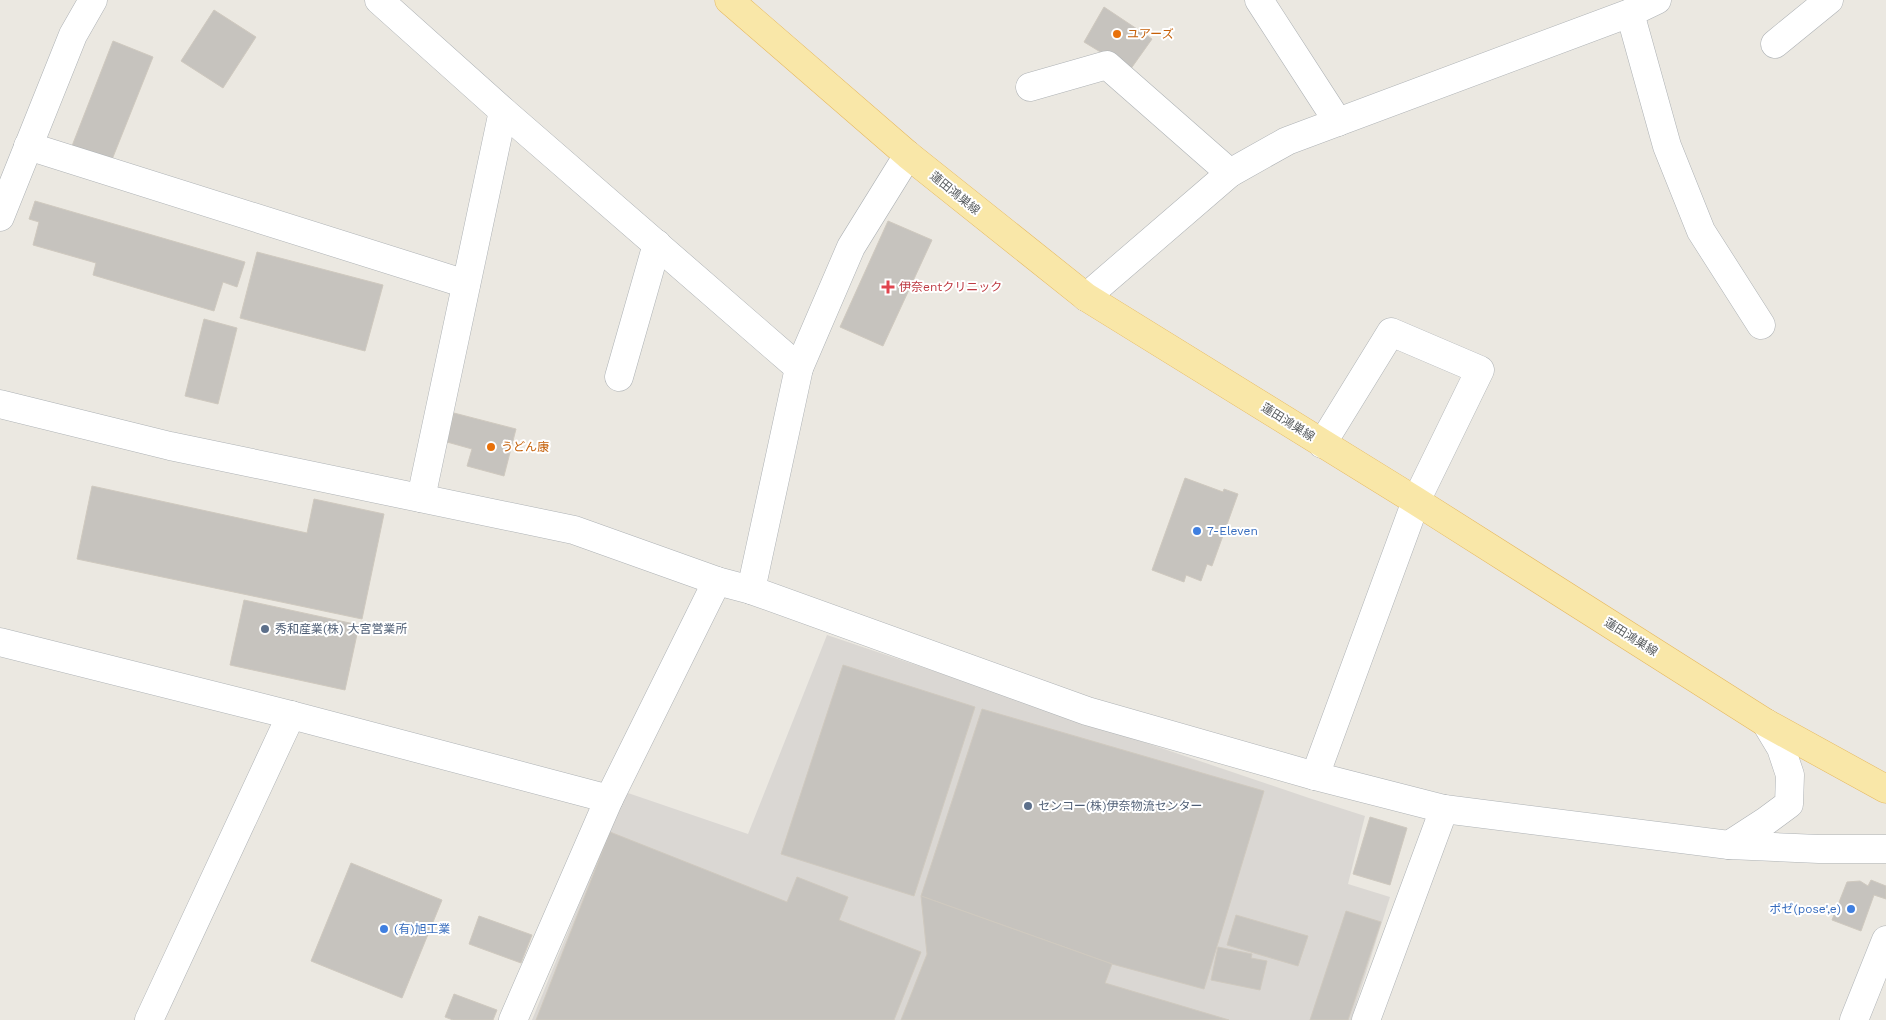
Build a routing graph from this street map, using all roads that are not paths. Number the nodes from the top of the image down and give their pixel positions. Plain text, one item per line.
1 (93, 0) edge
2 (379, 0) edge
3 (729, 0) edge
4 (1259, 0) edge
5 (1657, 0) edge
6 (1829, 0) edge
7 (1630, 13) junction
8 (1775, 44) dead end
9 (1030, 87) dead end
10 (503, 111) junction
11 (1338, 122) junction
12 (28, 146) junction
13 (908, 155) junction
14 (1230, 173) junction
15 (0, 217) edge
16 (657, 244) junction
17 (466, 284) junction
18 (1086, 297) junction
19 (1761, 325) dead end
20 (799, 368) junction
21 (619, 377) dead end
22 (0, 404) edge
23 (1322, 444) junction
24 (421, 498) junction
25 (1416, 501) junction
26 (716, 580) junction
27 (751, 590) junction
28 (0, 642) edge
29 (291, 715) junction
30 (1766, 723) junction
31 (1315, 776) junction
32 (1886, 789) edge
33 (609, 799) junction
34 (1444, 809) junction
35 (1729, 845) junction
36 (1886, 849) edge
37 (1886, 940) edge
38 (149, 1020) edge
39 (513, 1020) edge
40 (1366, 1020) edge
41 (1854, 1020) edge

1 - 12 street
2 - 10 street
3 - 13 main road, 蓮田鴻巣線
4 - 11 street
5 - 7 street
6 - 8 street
7 - 11 street
7 - 19 street
9 - 14 street
10 - 16 street
10 - 17 street
11 - 14 street
12 - 15 street
12 - 17 street
13 - 18 main road, 蓮田鴻巣線
13 - 20 street
14 - 18 street
16 - 20 street
16 - 21 street
17 - 24 street
18 - 23 main road, 蓮田鴻巣線
20 - 27 street
22 - 24 street
23 - 25 main road, 蓮田鴻巣線
23 - 25 street
24 - 26 street
25 - 30 main road, 蓮田鴻巣線
25 - 31 street
26 - 27 street
26 - 33 street
27 - 31 street
28 - 29 street
29 - 33 street
29 - 38 street
30 - 32 main road, 蓮田鴻巣線
30 - 35 street
31 - 34 street
33 - 39 street
34 - 35 street
34 - 40 street
35 - 36 street
37 - 41 street

